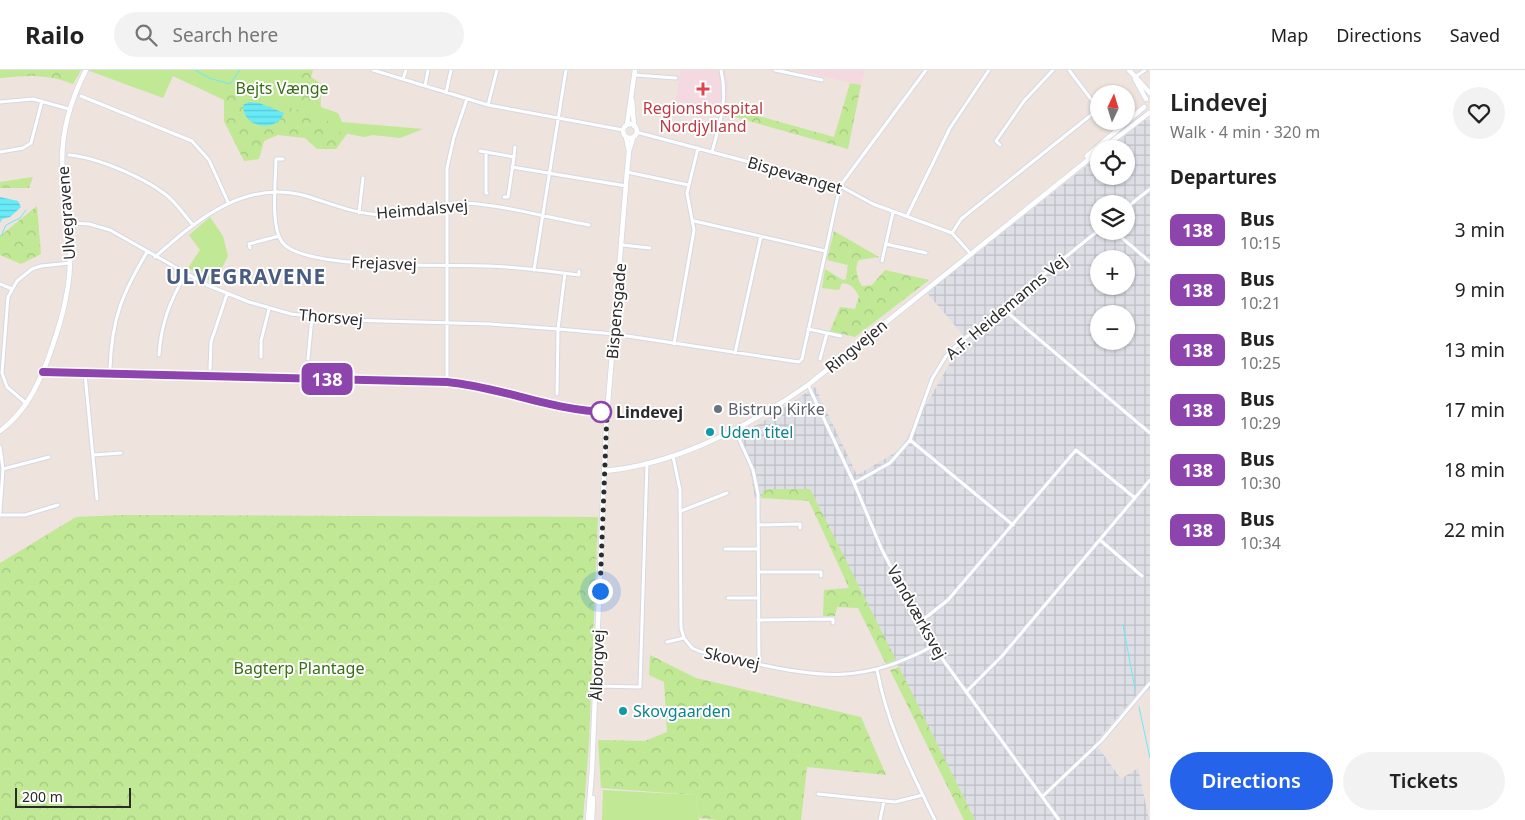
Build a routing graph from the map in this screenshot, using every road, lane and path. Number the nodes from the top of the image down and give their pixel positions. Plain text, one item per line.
1 (86, 70) edge
2 (373, 70) edge
3 (406, 70) edge
4 (428, 70) edge
5 (451, 70) edge
6 (497, 70) edge
7 (566, 70) edge
8 (721, 70) edge
9 (775, 70) edge
10 (926, 70) edge
11 (989, 70) edge
12 (1054, 70) edge
13 (1069, 70) edge
14 (1128, 70) edge
15 (1145, 70) edge
16 (635, 72) edge
17 (676, 78) dead end
18 (1135, 78) junction
19 (403, 80) junction
20 (822, 80) dead end
21 (425, 86) junction
22 (446, 93) junction
23 (81, 96) dead end
24 (1149, 96) edge
25 (468, 99) junction
26 (632, 99) junction
27 (0, 102) edge
28 (42, 102) junction
29 (488, 105) junction
30 (1144, 107) junction
31 (69, 109) junction
32 (1149, 113) edge
33 (559, 117) junction
34 (627, 125) junction
35 (634, 126) junction
36 (623, 130) junction
37 (636, 132) junction
38 (626, 138) junction
39 (633, 138) junction
40 (1114, 140) edge
41 (1000, 144) dead end
42 (515, 147) dead end
43 (698, 148) junction
44 (480, 151) dead end
45 (0, 152) edge
46 (486, 152) junction
47 (629, 152) junction
48 (712, 152) junction
49 (69, 155) dead end
50 (514, 156) junction
51 (1090, 157) edge
52 (283, 159) dead end
53 (1078, 166) junction
54 (512, 167) junction
55 (627, 172) junction
56 (550, 173) junction
57 (363, 178) dead end
58 (688, 185) junction
59 (626, 186) junction
60 (840, 186) junction
61 (1150, 189) edge
62 (276, 192) junction
63 (487, 193) dead end
64 (504, 196) dead end
65 (1135, 201) edge
66 (228, 202) junction
67 (447, 204) junction
68 (894, 212) junction
69 (359, 213) junction
70 (907, 216) junction
71 (543, 217) junction
72 (694, 221) junction
73 (68, 223) junction
74 (193, 225) junction
75 (589, 225) dead end
76 (952, 233) junction
77 (279, 236) junction
78 (761, 236) junction
79 (1090, 237) edge
80 (1124, 240) edge
81 (886, 244) junction
82 (622, 245) junction
83 (250, 248) dead end
84 (650, 248) dead end
85 (825, 250) junction
86 (147, 252) junction
87 (926, 253) dead end
88 (970, 253) junction
89 (155, 256) junction
90 (882, 260) dead end
91 (70, 262) junction
92 (1150, 262) edge
93 (447, 265) junction
94 (534, 270) junction
95 (579, 271) dead end
96 (565, 273) junction
97 (186, 274) junction
98 (0, 284) edge
99 (12, 289) junction
100 (227, 294) junction
101 (1002, 308) junction
102 (269, 309) junction
103 (312, 317) junction
104 (446, 322) junction
105 (558, 328) junction
106 (2, 329) edge
107 (808, 329) junction
108 (826, 333) junction
109 (614, 334) junction
110 (841, 336) dead end
111 (674, 344) junction
112 (735, 353) junction
113 (159, 355) dead end
114 (260, 358) dead end
115 (308, 359) dead end
116 (820, 359) dead end
117 (110, 368) dead end
118 (210, 370) dead end
119 (43, 372) junction
120 (1, 374) edge
121 (85, 374) junction
122 (447, 382) junction
123 (808, 385) junction
124 (557, 394) dead end
125 (27, 404) junction
126 (607, 412) junction
127 (735, 430) junction
128 (0, 431) edge
129 (1150, 433) edge
130 (910, 440) junction
131 (0, 447) edge
132 (121, 453) dead end
133 (92, 455) junction
134 (673, 456) junction
135 (50, 457) dead end
136 (647, 464) junction
137 (2, 470) junction
138 (605, 471) junction
139 (1150, 480) edge
140 (854, 482) junction
141 (1, 491) edge
142 (727, 494) dead end
143 (96, 498) dead end
144 (1135, 498) junction
145 (58, 505) dead end
146 (681, 511) junction
147 (0, 514) edge
148 (758, 524) junction
149 (1012, 525) junction
150 (800, 528) dead end
151 (1100, 540) junction
152 (725, 549) dead end
153 (758, 549) junction
154 (758, 572) junction
155 (821, 576) dead end
156 (1142, 576) dead end
157 (728, 598) dead end
158 (758, 598) junction
159 (758, 620) junction
160 (920, 622) junction
161 (833, 623) dead end
162 (684, 638) junction
163 (667, 642) dead end
164 (933, 646) junction
165 (759, 664) junction
166 (877, 670) junction
167 (1150, 683) edge
168 (596, 686) junction
169 (966, 692) junction
170 (592, 769) junction
171 (818, 794) dead end
172 (922, 795) junction
173 (1043, 796) junction
174 (884, 801) junction
175 (588, 820) edge
176 (592, 820) edge
177 (880, 820) edge
178 (935, 820) edge
179 (1059, 820) edge

1 - 31 main road, Ulvegravene
2 - 19 street
3 - 19 street
4 - 21 street
5 - 22 street
6 - 29 street
7 - 33 street
8 - 48 street
9 - 20 street
10 - 60 street
11 - 70 street
12 - 41 street
13 - 76 street
14 - 18 main road
15 - 18 street
16 - 17 street
16 - 26 main road
18 - 24 main road
19 - 21 street
21 - 22 street
22 - 25 street
23 - 66 street
24 - 30 main road
25 - 29 street
25 - 67 street
26 - 34 main road
26 - 35 main road
27 - 28 street
28 - 31 street
28 - 45 street
29 - 33 street
30 - 32 main road
30 - 53 main road, Ringvejen
31 - 73 main road, Ulvegravene
32 - 40 main road
33 - 36 street
33 - 56 street
34 - 35 main road
34 - 36 main road
35 - 37 main road
36 - 38 main road
37 - 39 main road
37 - 43 street, Bispevænget
38 - 39 main road
38 - 47 main road, Bispensgade
39 - 47 main road, Bispensgade
42 - 50 street
43 - 48 street, Bispevænget
43 - 58 street
44 - 46 street
46 - 50 street
46 - 63 street
47 - 55 main road, Bispensgade
48 - 60 street, Bispevænget
49 - 74 street
50 - 54 street
51 - 53 main road, Ringvejen
52 - 62 street
53 - 88 main road, Ringvejen
54 - 56 street
54 - 64 street
55 - 58 street
55 - 59 main road, Bispensgade
56 - 59 street
56 - 71 street
57 - 69 street
58 - 72 street
59 - 82 main road, Bispensgade
60 - 68 street, Bispevænget
60 - 85 street
61 - 65 street
62 - 66 street, Heimdalsvej
62 - 69 street, Heimdalsvej
62 - 77 street
66 - 74 street, Heimdalsvej
67 - 69 street, Heimdalsvej
67 - 71 street, Heimdalsvej
67 - 93 street
68 - 70 street, Bispevænget
68 - 81 street
70 - 76 street, Bispevænget
71 - 75 street, Heimdalsvej
71 - 94 street
72 - 78 street
72 - 111 street
73 - 86 street, Thorsvej
73 - 91 main road, Ulvegravene
74 - 89 street, Heimdalsvej
76 - 88 street, Bispevænget
77 - 83 street
77 - 93 street, Frejasvej
78 - 85 street
78 - 112 street
79 - 101 street, A.F. Heidemanns Vej
80 - 92 street
81 - 87 street
81 - 90 street
82 - 84 street
82 - 109 main road, Bispensgade
85 - 107 street
86 - 89 street, Thorsvej
86 - 117 street
88 - 123 main road, Ringvejen
89 - 97 street, Thorsvej
91 - 99 street
91 - 119 main road, Ulvegravene
93 - 94 street, Frejasvej
93 - 104 street
94 - 96 street, Frejasvej
95 - 96 street, Frejasvej
96 - 105 street
97 - 100 street, Thorsvej
97 - 113 street
98 - 99 street
99 - 106 street
100 - 102 street, Thorsvej
100 - 118 street
101 - 129 street
101 - 130 street, A.F. Heidemanns Vej
102 - 103 street, Thorsvej
102 - 114 street
103 - 104 street, Thorsvej
103 - 115 street
104 - 105 street, Thorsvej
104 - 122 street
105 - 109 street, Thorsvej
105 - 124 street
106 - 120 street
107 - 108 street
107 - 112 street
108 - 110 street
108 - 116 street
109 - 111 street
109 - 126 main road, Bispensgade
111 - 112 street
119 - 121 street
119 - 125 main road, Ulvegravene
120 - 125 street
121 - 122 street
121 - 133 street
122 - 126 street
123 - 127 main road, Ringvejen
123 - 140 street, Vandværksvej
125 - 128 main road, Ulvegravene
126 - 138 main road, Bispensgade
127 - 134 main road, Ringvejen
127 - 148 street
130 - 140 street, A.F. Heidemanns Vej
130 - 149 street
131 - 137 street
132 - 133 street
133 - 143 street
134 - 136 main road, Ringvejen
134 - 146 street, Skovvej
135 - 137 street
136 - 138 main road, Ringvejen
136 - 168 street
137 - 141 street
138 - 168 main road, Ålborgvej
139 - 144 street
140 - 160 street, Vandværksvej
141 - 147 street
142 - 146 street
144 - 149 street
144 - 151 street
145 - 147 street
146 - 162 street, Skovvej
148 - 150 street
148 - 153 street
149 - 160 street
151 - 156 street
151 - 169 street
152 - 153 street
153 - 154 street
154 - 155 street
154 - 158 street
157 - 158 street
158 - 159 street
159 - 161 street
159 - 165 street
160 - 164 street, Vandværksvej
162 - 163 street
162 - 165 street, Skovvej
164 - 166 street, Skovvej
164 - 169 street, Vandværksvej
165 - 166 street, Skovvej
166 - 172 street
167 - 173 street
168 - 170 main road, Ålborgvej
169 - 173 street, Vandværksvej
170 - 175 main road, Ålborgvej
170 - 176 main road, Ålborgvej
171 - 174 street
172 - 174 street
172 - 178 street
173 - 179 street, Vandværksvej
174 - 177 street

